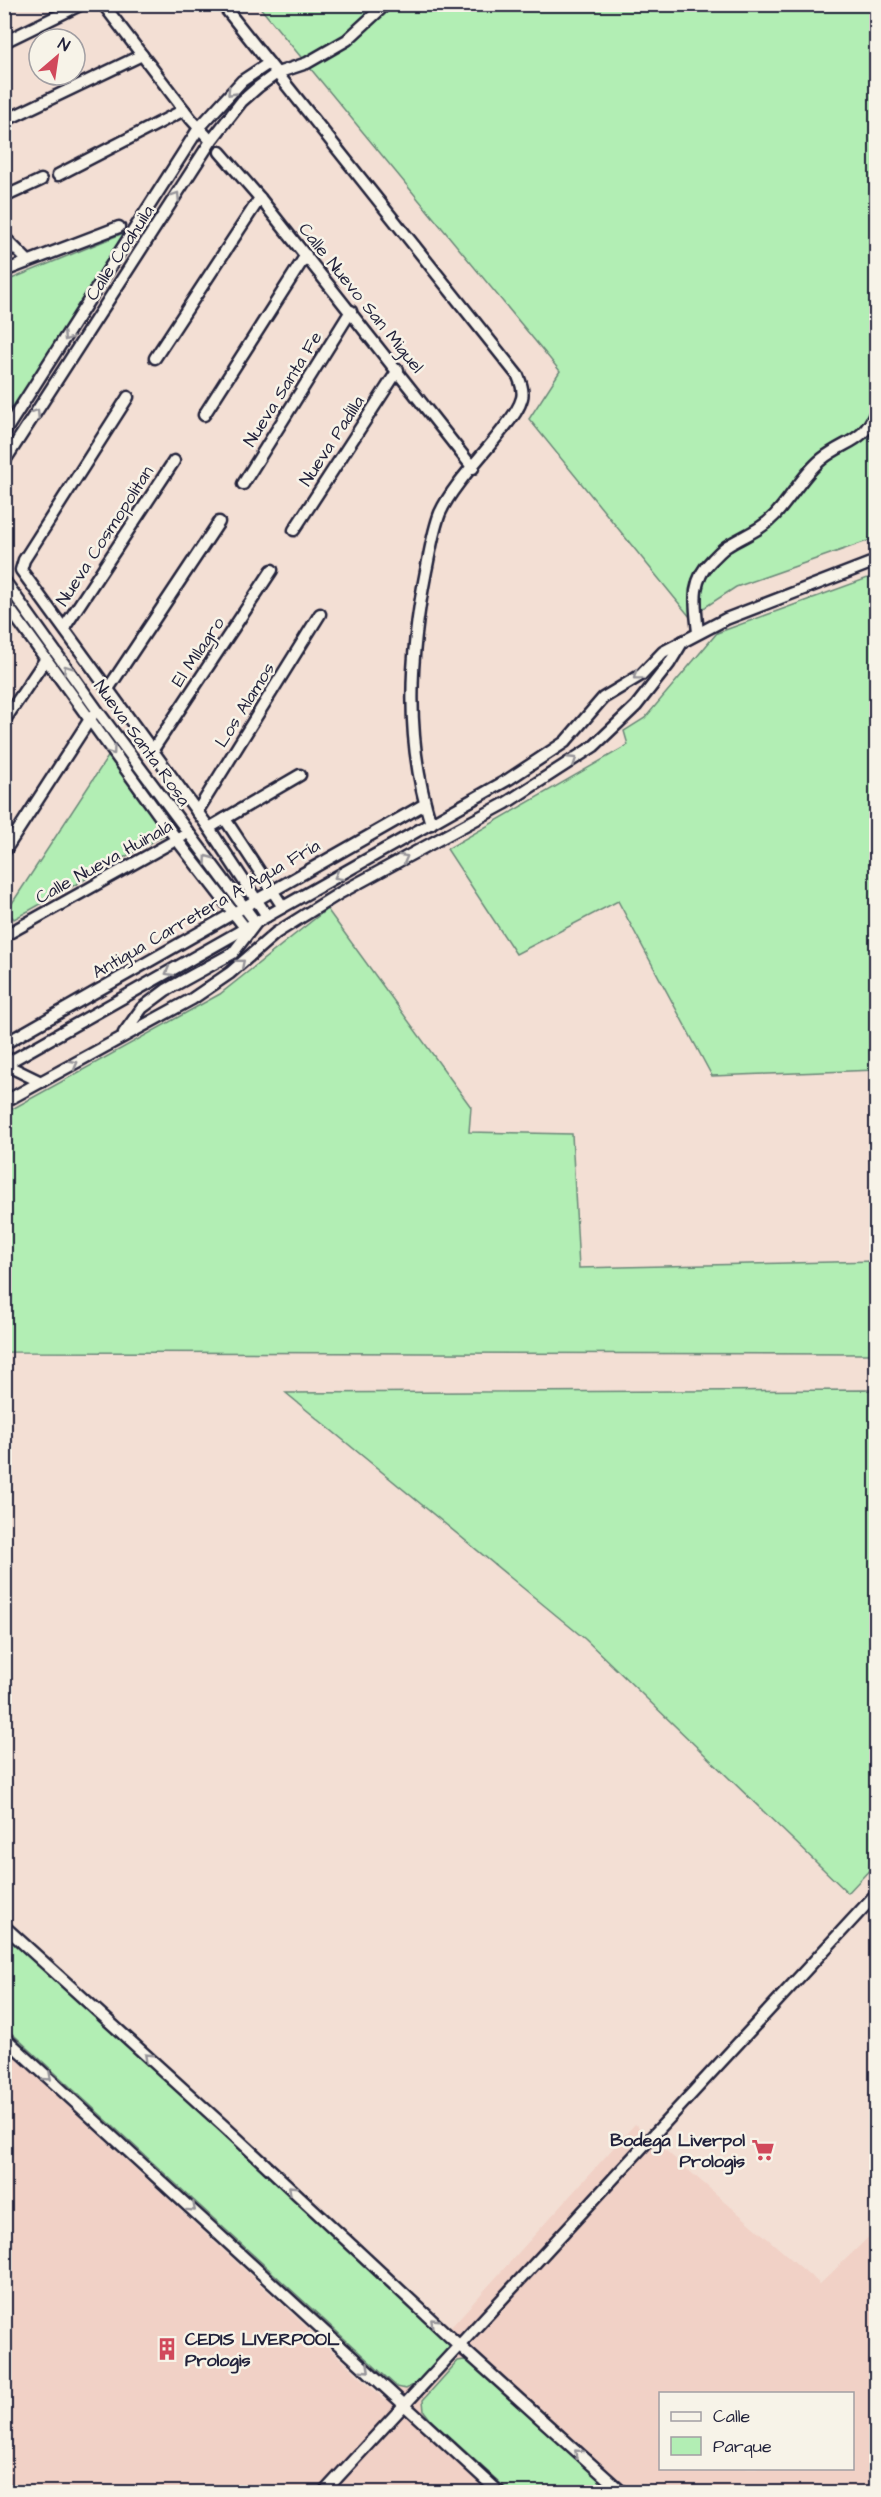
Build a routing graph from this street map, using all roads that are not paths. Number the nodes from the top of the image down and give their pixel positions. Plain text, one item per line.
1 (82, 4) edge
2 (103, 4) edge
3 (222, 4) edge
4 (386, 4) edge
5 (4, 42) edge
6 (142, 55) junction
7 (269, 63) junction
8 (277, 73) junction
9 (184, 110) junction
10 (4, 121) edge
11 (199, 128) junction
12 (212, 141) junction
13 (220, 152) dead end
14 (58, 175) dead end
15 (41, 180) dead end
16 (4, 197) edge
17 (260, 198) junction
18 (119, 226) dead end
19 (4, 237) edge
20 (306, 255) junction
21 (28, 261) junction
22 (4, 271) edge
23 (351, 311) junction
24 (78, 319) junction
25 (91, 328) junction
26 (155, 358) dead end
27 (398, 370) junction
28 (128, 397) dead end
29 (876, 412) edge
30 (204, 415) dead end
31 (4, 433) edge
32 (5, 459) edge
33 (174, 461) dead end
34 (473, 468) junction
35 (243, 484) dead end
36 (219, 522) dead end
37 (294, 530) dead end
38 (876, 561) edge
39 (272, 570) dead end
40 (4, 580) edge
41 (4, 601) edge
42 (320, 614) dead end
43 (64, 628) junction
44 (698, 632) junction
45 (683, 640) junction
46 (45, 660) junction
47 (108, 689) junction
48 (97, 710) junction
49 (89, 720) junction
50 (4, 721) edge
51 (152, 751) junction
52 (300, 775) dead end
53 (425, 804) junction
54 (197, 812) junction
55 (225, 819) junction
56 (431, 824) junction
57 (209, 828) junction
58 (188, 833) junction
59 (177, 840) junction
60 (4, 852) edge
61 (270, 891) junction
62 (256, 899) junction
63 (283, 907) junction
64 (239, 909) junction
65 (267, 916) junction
66 (251, 926) junction
67 (6, 933) edge
68 (121, 1037) junction
69 (4, 1044) edge
70 (5, 1064) edge
71 (41, 1082) junction
72 (4, 1102) edge
73 (876, 1894) edge
74 (4, 1926) edge
75 (4, 2037) edge
76 (459, 2346) junction
77 (404, 2405) junction
78 (324, 2493) edge
79 (499, 2493) edge
80 (622, 2493) edge

1 - 5 street
2 - 6 street
3 - 7 street
4 - 8 street
6 - 9 street
6 - 10 street
7 - 8 street
7 -> 11 street, Calle Coahuila
8 - 12 street, Calle Coahuila
8 - 34 street
9 - 11 street
9 - 14 street
11 - 12 street
11 - 24 street, Calle Coahuila
25 -> 12 street, Calle Coahuila
13 - 17 street, Calle Nuevo San Miguel
15 - 16 street
17 - 20 street, Calle Nuevo San Miguel
17 - 26 street
18 - 21 street
19 - 21 street
20 - 23 street, Calle Nuevo San Miguel
20 - 30 street
21 - 22 street
23 - 27 street, Calle Nuevo San Miguel
23 - 35 street, Nueva Santa Fe
24 - 25 street
24 -> 31 street, Calle Coahuila
32 -> 25 street, Calle Coahuila
27 - 34 street, Calle Nuevo San Miguel
27 - 37 street, Nueva Padilla
28 - 43 street
29 - 44 street
33 - 43 street, Nueva Cosmopolitan
34 - 53 street
36 - 47 street
38 - 44 street
39 - 51 street, El MIlagro
48 -> 40 street, Nueva Santa Rosa
41 - 46 street, Nueva Santa Rosa
42 - 54 street, Los Alamos
43 - 47 street
44 - 45 street
45 -> 56 street
68 -> 45 street
46 - 49 street, Nueva Santa Rosa
46 - 50 street
47 - 51 street
48 - 49 street
48 - 58 street, Nueva Santa Rosa
49 -> 59 street, Nueva Santa Rosa
49 - 60 street
51 - 54 street
52 - 55 street
53 - 56 street
53 - 61 street, Antigua Carretera A Agua Fría
54 - 57 street
55 - 57 street
55 - 61 street
56 -> 63 street
57 - 62 street
58 - 59 street, Calle Nueva Huinalá
64 -> 58 street, Nueva Santa Rosa
59 - 64 street, Nueva Santa Rosa
59 - 67 street, Calle Nueva Huinalá
61 - 62 street, Antigua Carretera A Agua Fría
61 - 63 street
62 - 64 street, Antigua Carretera A Agua Fría
62 - 65 street
63 - 65 street
64 - 66 street, Nueva Santa Rosa
64 - 69 street, Antigua Carretera A Agua Fría
65 - 66 street
66 - 68 street
66 -> 70 street
71 -> 68 street
70 - 71 street
71 - 72 street
73 - 76 street
76 -> 74 street
75 -> 77 street
76 - 77 street
80 -> 76 street
77 - 78 street
77 - 79 street

